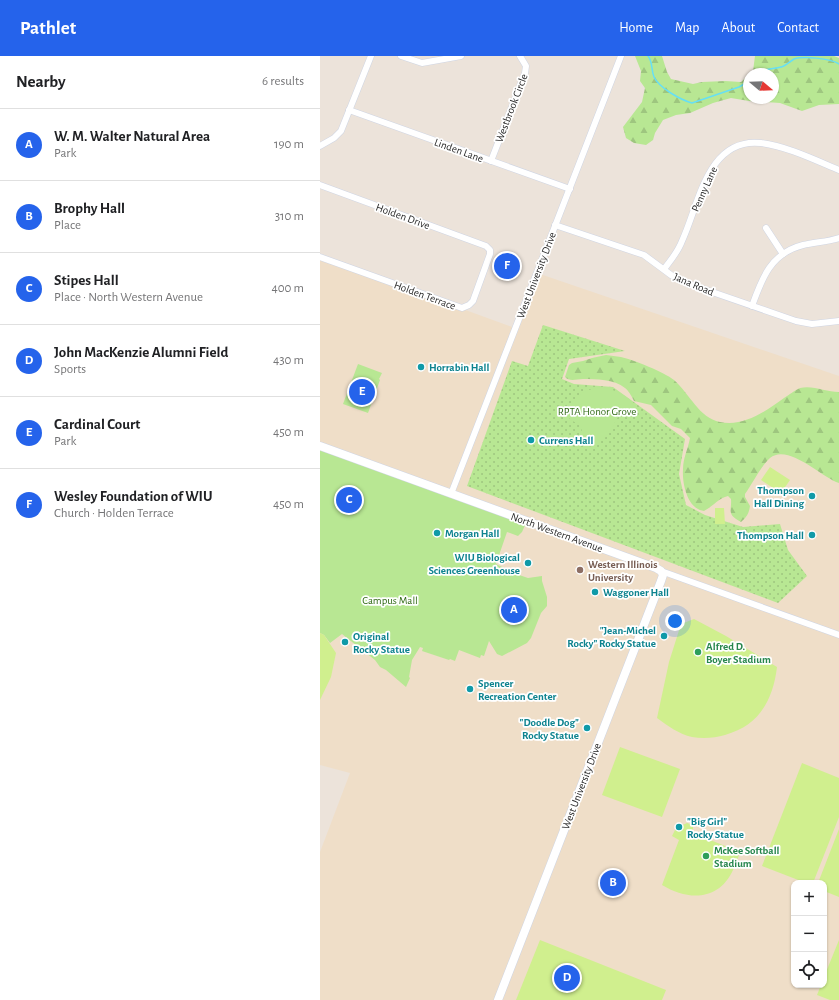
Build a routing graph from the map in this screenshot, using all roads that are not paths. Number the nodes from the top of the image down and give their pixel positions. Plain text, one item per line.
1 (371, 56) edge
2 (401, 56) edge
3 (461, 56) edge
4 (520, 56) edge
5 (621, 56) edge
6 (349, 110) junction
7 (320, 146) edge
8 (491, 161) junction
9 (839, 170) edge
10 (320, 185) edge
11 (570, 189) junction
12 (555, 225) junction
13 (766, 228) dead end
14 (839, 238) edge
15 (486, 246) joint
16 (783, 254) junction
17 (320, 257) edge
18 (664, 269) junction
19 (752, 306) junction
20 (839, 321) edge
21 (320, 446) edge
22 (451, 494) junction
23 (661, 571) junction
24 (839, 635) edge
25 (498, 1000) edge

1 - 6 street
2 - 3 street
4 - 8 street, Westbrook Circle
5 - 11 street, West University Drive
6 - 7 street
6 - 8 street, Linden Lane
8 - 11 street, Linden Lane
9 - 18 street, Penny Lane
10 - 15 street, Holden Drive
11 - 12 street, West University Drive
12 - 18 street, Jana Road
12 - 22 street, West University Drive
13 - 16 street
14 - 16 street
15 - 17 street, Holden Terrace
16 - 19 street
18 - 19 street, Jana Road
19 - 20 street, Jana Road
21 - 22 street, North Western Avenue
22 - 23 street, North Western Avenue
23 - 24 street, North Western Avenue
23 - 25 street, West University Drive

